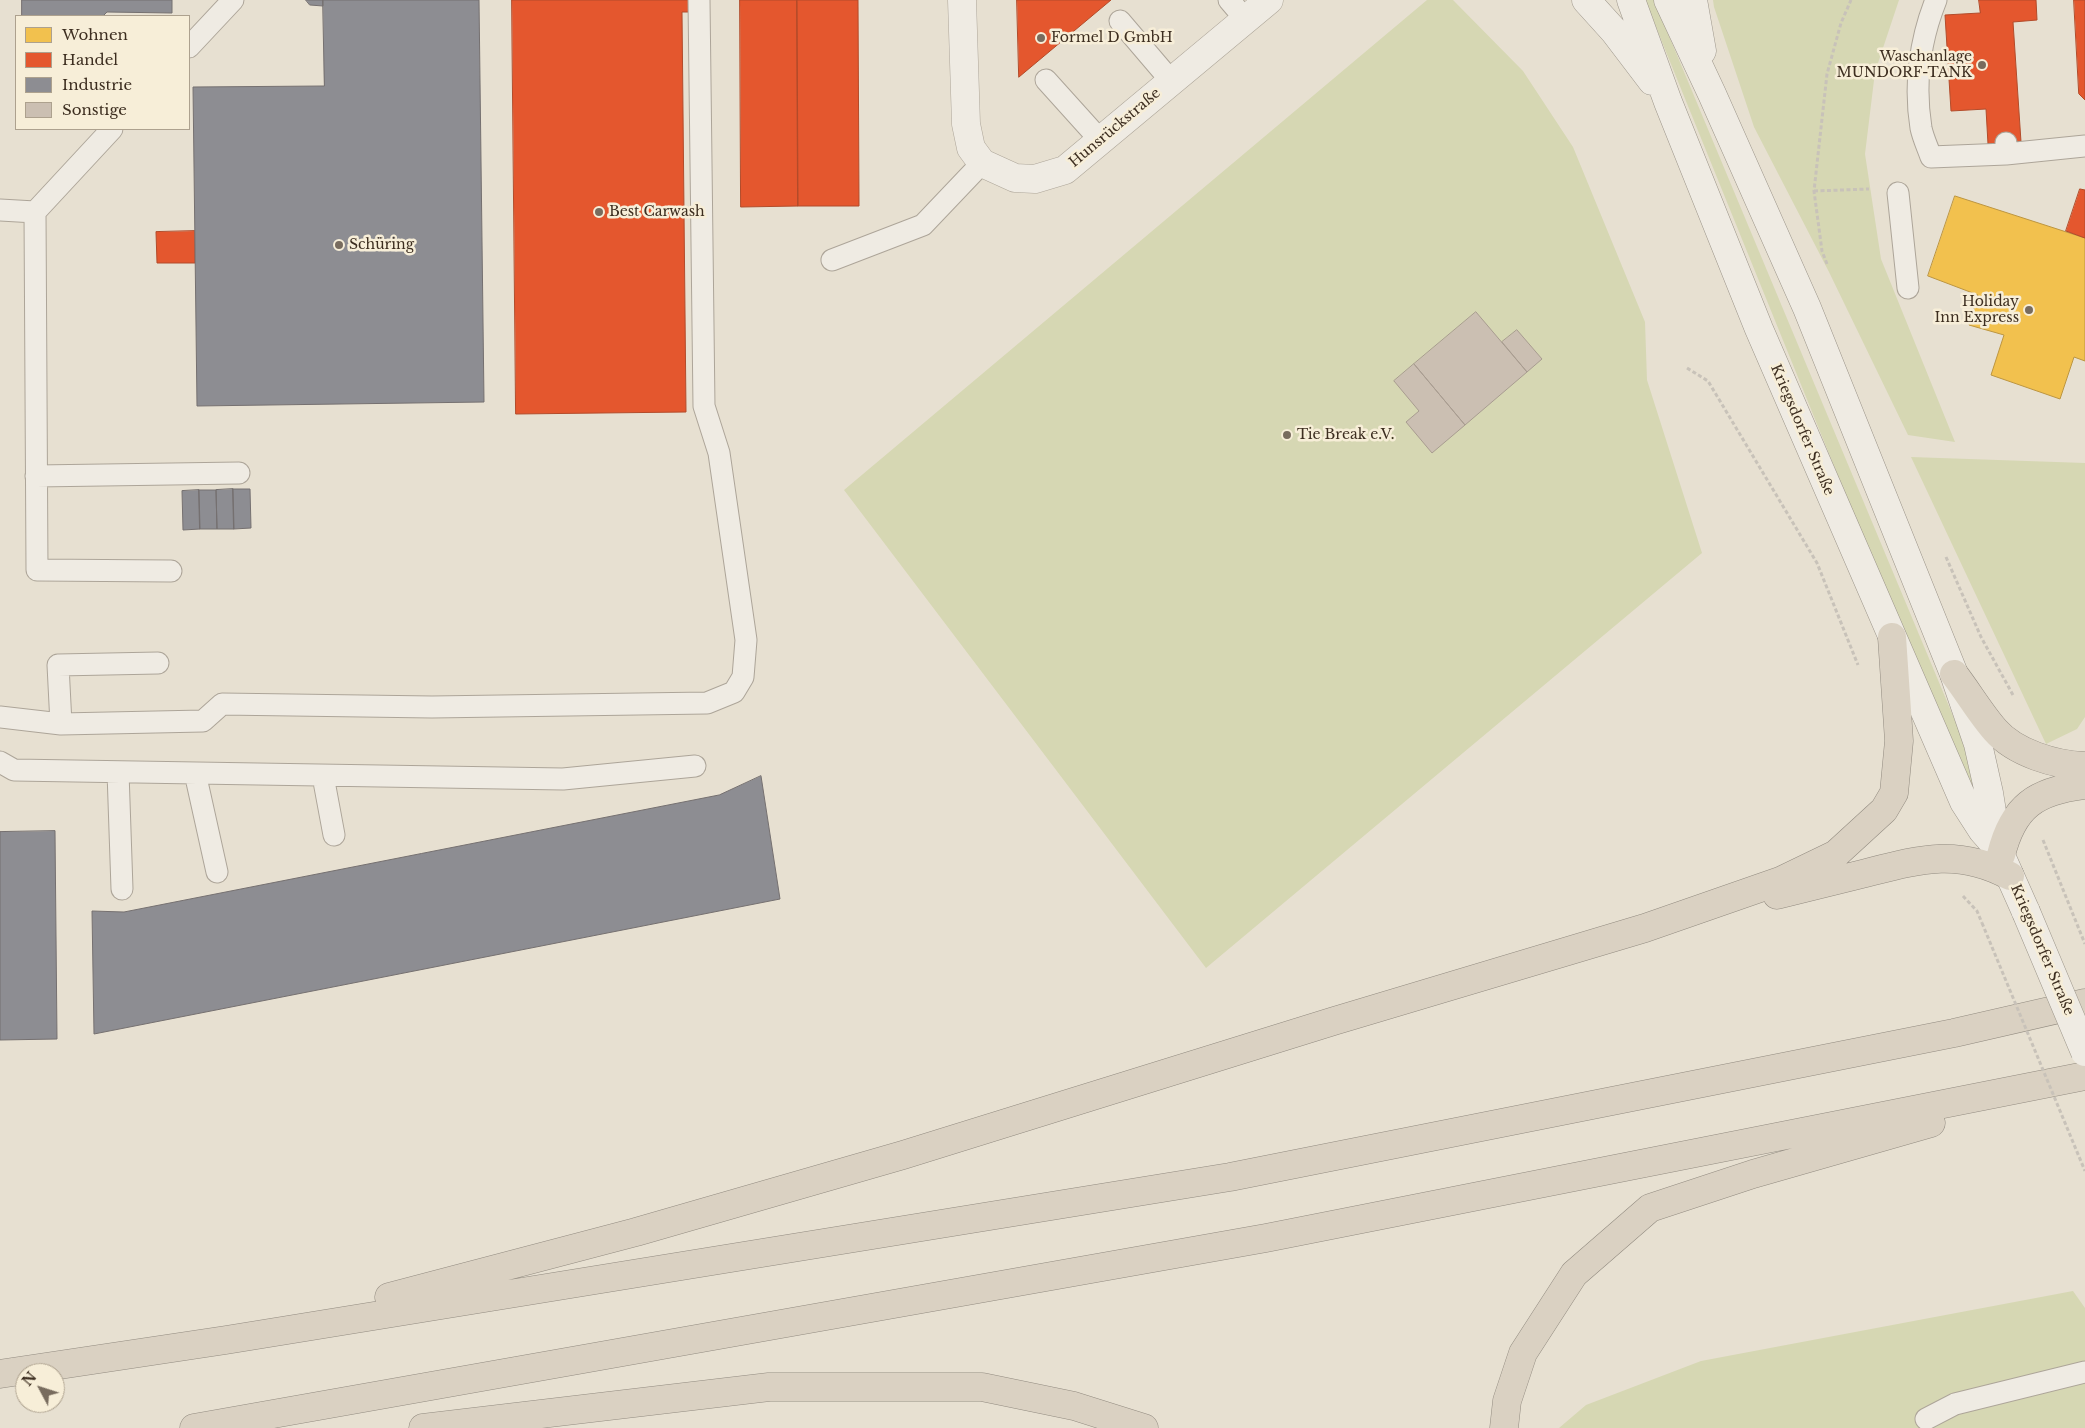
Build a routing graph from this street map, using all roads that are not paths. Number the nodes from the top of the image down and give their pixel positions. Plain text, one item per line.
1 (233, 0) edge
2 (699, 0) edge
3 (962, 0) edge
4 (1269, 0) edge
5 (1586, 0) edge
6 (1631, 0) edge
7 (1668, 0) edge
8 (1693, 0) edge
9 (1936, 0) edge
10 (1237, 10) edge
11 (1120, 21) dead end
12 (190, 46) edge
13 (1046, 80) dead end
14 (1172, 82) junction
15 (1712, 94) junction
16 (1668, 102) junction
17 (111, 130) edge
18 (1101, 140) junction
19 (2085, 146) edge
20 (982, 163) junction
21 (1888, 191) road end
22 (0, 210) edge
23 (35, 212) junction
24 (832, 260) dead end
25 (1908, 288) dead end
26 (239, 473) dead end
27 (36, 476) junction
28 (171, 570) dead end
29 (1892, 637) junction
30 (158, 663) dead end
31 (1954, 674) junction
32 (0, 717) edge
33 (61, 724) junction
34 (0, 762) edge
35 (695, 766) dead end
36 (2085, 766) edge
37 (118, 772) junction
38 (195, 774) junction
39 (323, 776) junction
40 (2085, 785) edge
41 (334, 835) dead end
42 (2003, 860) junction
43 (216, 872) dead end
44 (122, 889) dead end
45 (1646, 928) junction
46 (2085, 1003) edge
47 (2085, 1052) edge
48 (2085, 1078) edge
49 (226, 1340) junction
50 (2085, 1372) edge
51 (0, 1374) edge
52 (1926, 1419) dead end
53 (194, 1428) edge
54 (423, 1428) edge
55 (1144, 1428) edge
56 (1504, 1428) edge

1 - 12 lane
2 - 33 lane
3 - 20 main road
4 - 10 main road, Hunsrückstraße
5 - 16 main road
6 - 16 main road, Kriegsdorfer Straße
7 - 15 main road, Kriegsdorfer Straße
8 - 15 main road
9 - 19 lane
10 - 14 main road, Hunsrückstraße
11 - 14 lane
13 - 18 lane
14 - 18 main road, Hunsrückstraße
15 - 31 main road, Kriegsdorfer Straße
16 - 29 main road, Kriegsdorfer Straße
17 - 23 lane
18 - 20 main road, Hunsrückstraße
20 - 24 lane
21 - 25 lane
22 - 23 lane
23 - 27 lane
26 - 27 lane
27 - 28 lane
29 - 42 main road, Kriegsdorfer Straße
29 - 45 highway
30 - 33 lane
31 - 36 highway
31 - 42 main road, Kriegsdorfer Straße
32 - 33 lane
34 - 37 lane
35 - 39 lane
37 - 38 lane
37 - 44 lane
38 - 39 lane
38 - 43 lane
39 - 41 lane
40 - 42 highway
42 - 45 highway
42 - 47 main road, Kriegsdorfer Straße, bridge
45 - 49 highway
46 - 49 highway
48 - 53 highway
48 - 56 highway
49 - 51 highway
50 - 52 lane
54 - 55 highway

